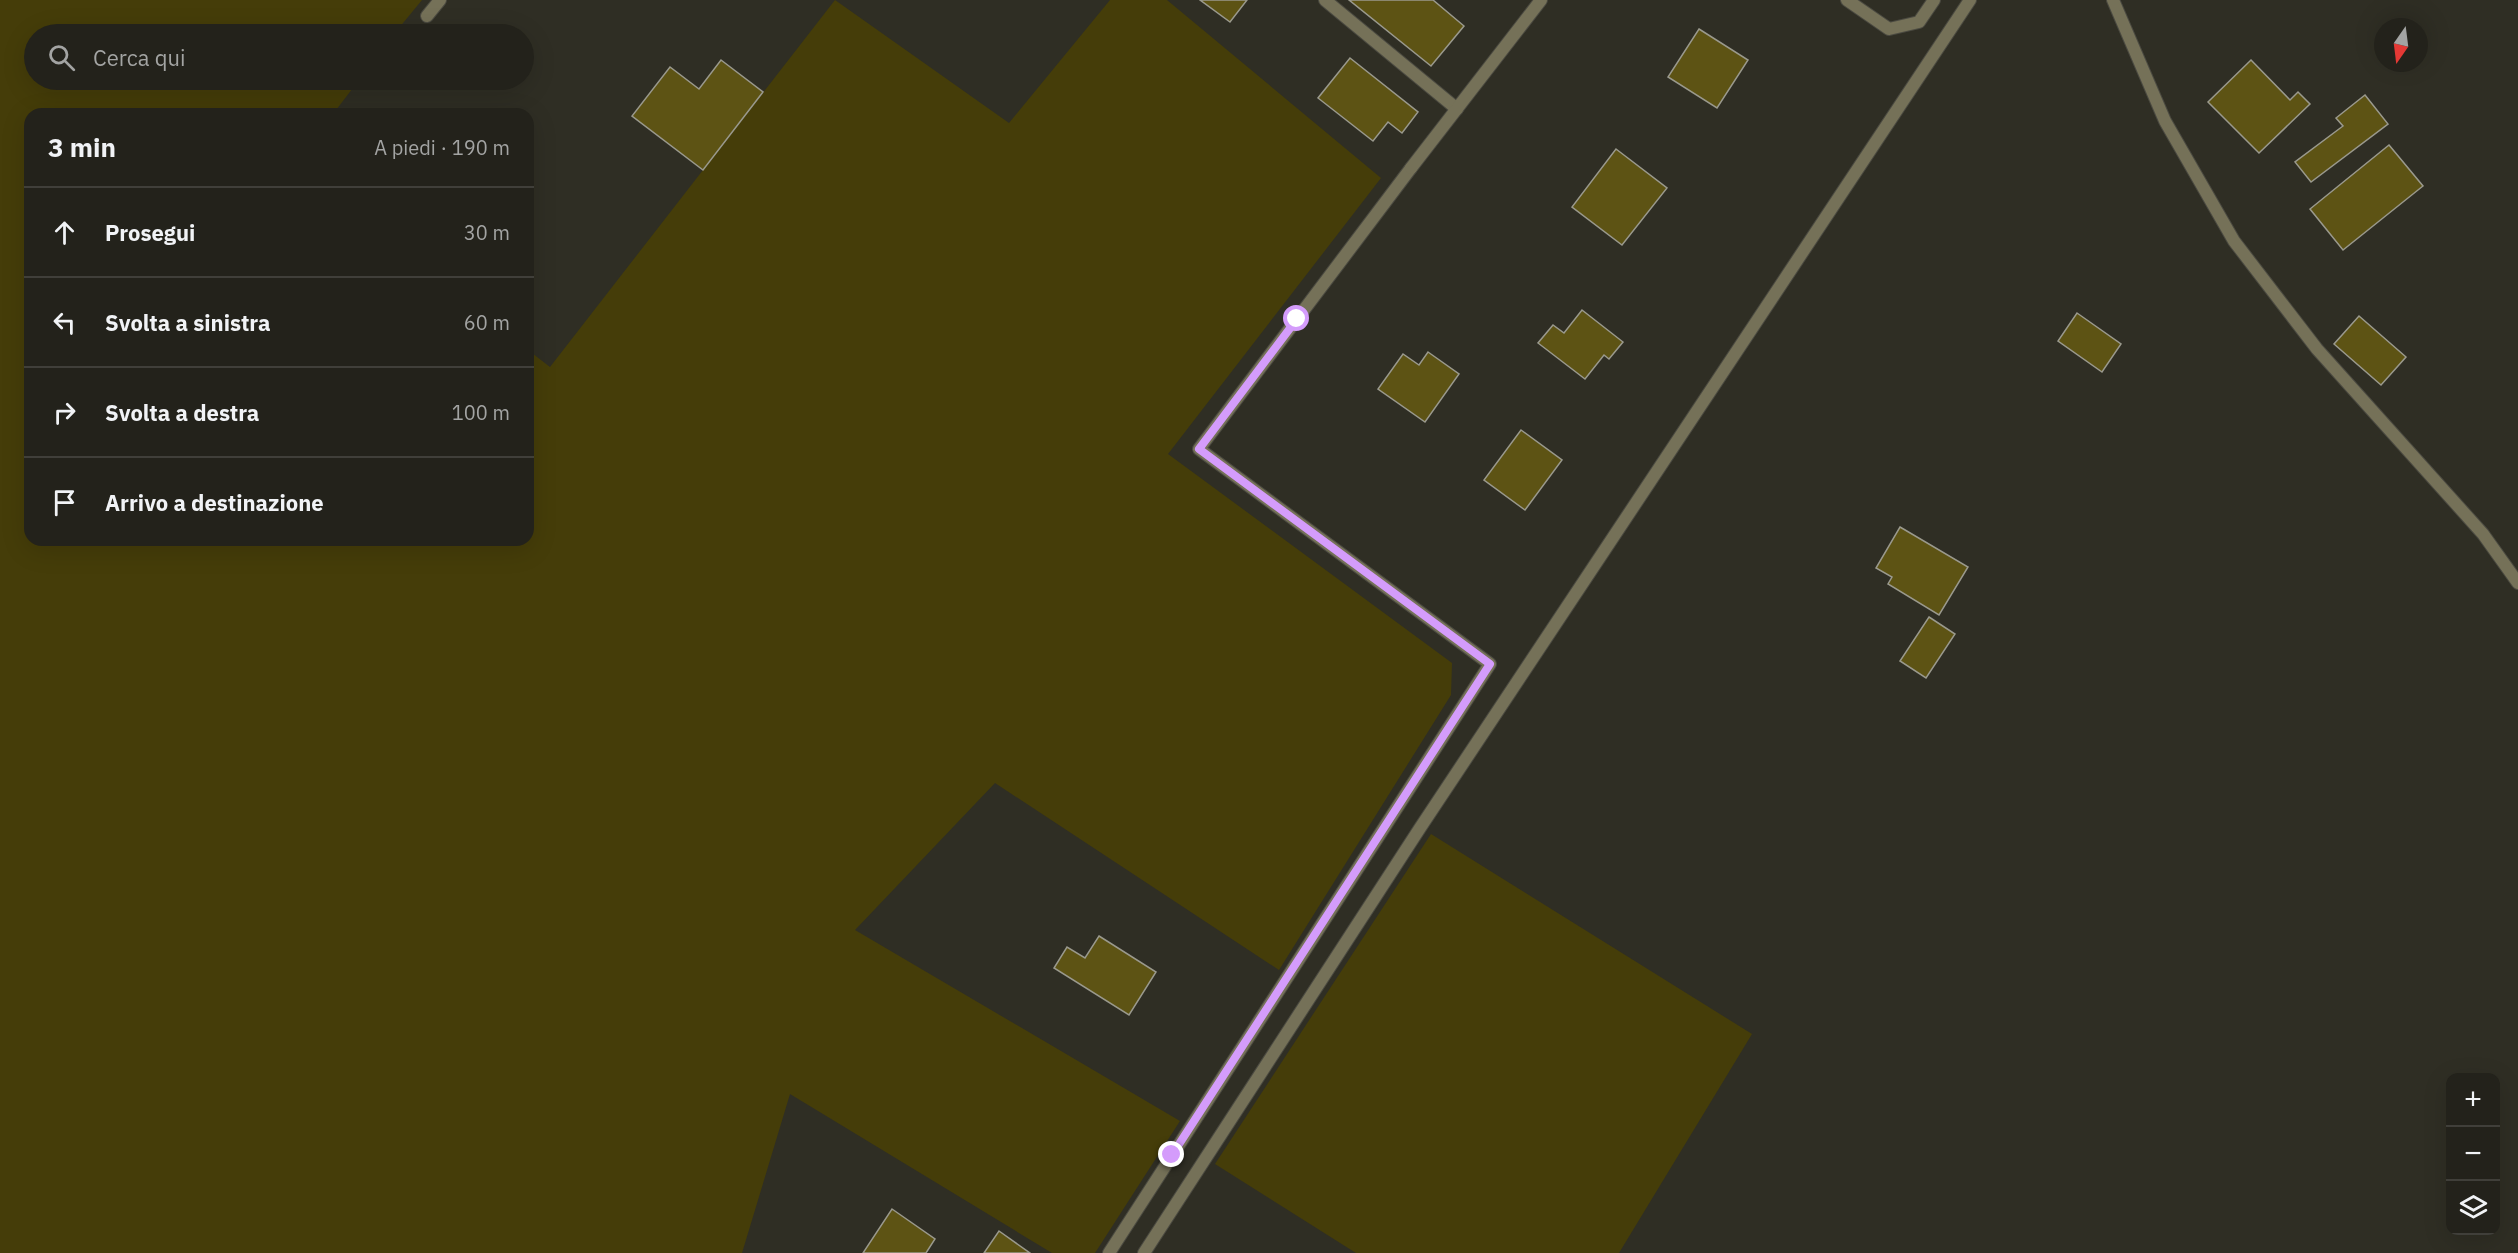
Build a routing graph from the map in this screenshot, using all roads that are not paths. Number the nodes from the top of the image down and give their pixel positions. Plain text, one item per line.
1 (440, 0) edge
2 (1325, 0) edge
3 (1541, 0) edge
4 (1847, 0) edge
5 (1934, 0) edge
6 (1970, 0) edge
7 (2113, 0) edge
8 (427, 16) dead end
9 (1457, 109) junction
10 (2518, 583) edge
11 (1109, 1253) edge
12 (1144, 1253) edge

1 - 8 street
2 - 9 street
3 - 9 street
4 - 5 street
6 - 12 street
7 - 10 street
9 - 11 street

